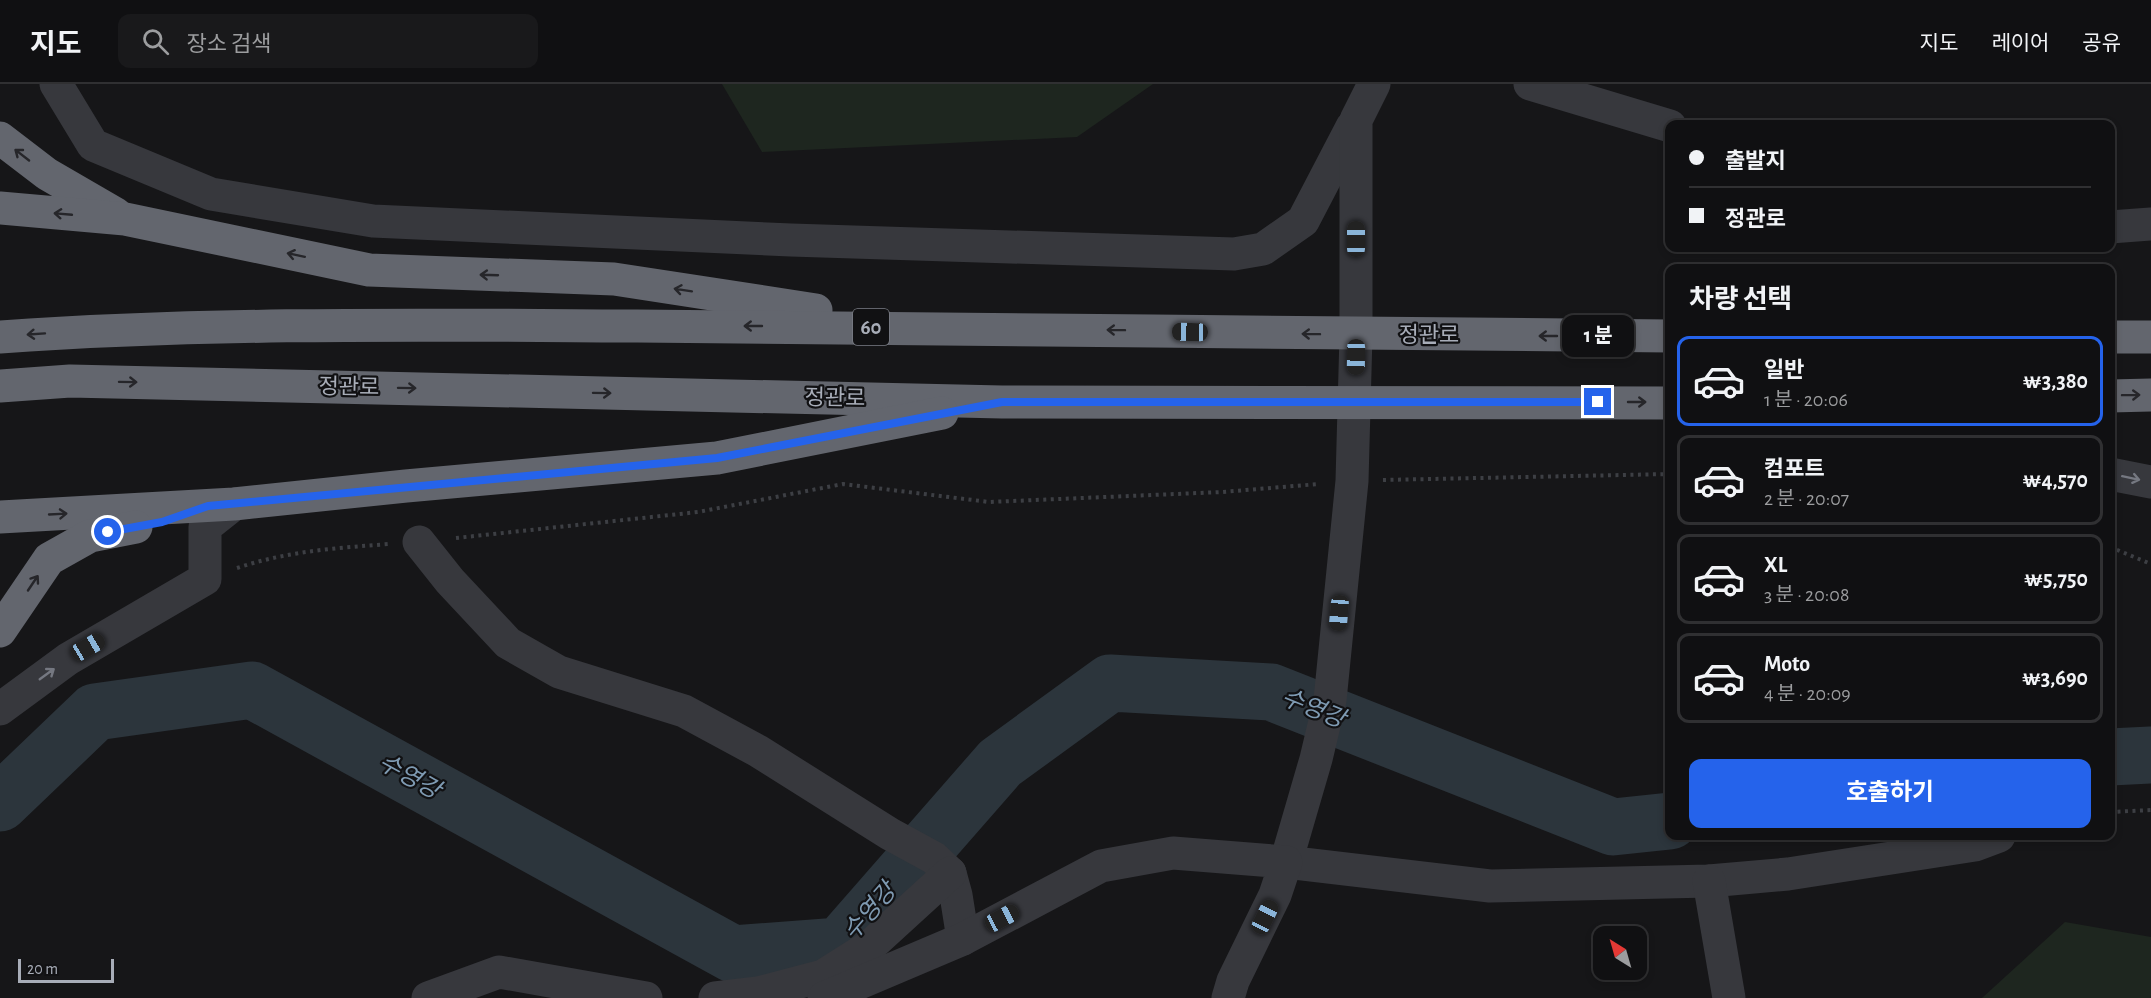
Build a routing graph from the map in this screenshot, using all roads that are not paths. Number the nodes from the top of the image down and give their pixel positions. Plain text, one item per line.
1 (56, 84) edge
2 (1374, 84) edge
3 (1530, 84) edge
4 (1356, 120) junction
5 (1665, 124) edge
6 (0, 138) edge
7 (0, 208) edge
8 (125, 219) junction
9 (2151, 224) edge
10 (2115, 226) edge
11 (928, 327) junction
12 (1356, 335) junction
13 (1665, 336) edge
14 (0, 337) edge
15 (2115, 337) edge
16 (2151, 337) edge
17 (0, 386) edge
18 (2151, 395) edge
19 (2115, 396) edge
20 (1002, 402) junction
21 (1356, 402) junction
22 (1665, 403) edge
23 (2115, 475) edge
24 (2151, 482) edge
25 (221, 505) junction
26 (0, 517) edge
27 (419, 542) road end
28 (0, 631) edge
29 (0, 709) edge
30 (1988, 840) edge
31 (1286, 862) junction
32 (942, 865) junction
33 (1709, 881) junction
34 (963, 939) junction
35 (428, 998) edge
36 (646, 998) edge
37 (715, 998) edge
38 (824, 998) edge
39 (1228, 998) edge
40 (1729, 998) edge

1 - 4 street
2 - 4 street
3 - 5 street
4 - 12 street
8 -> 6 highway
8 -> 7 highway
11 -> 8 highway
9 - 10 street
12 -> 11 highway, 정관로 / 60
11 -> 14 highway, 정관로 / 60
13 -> 12 highway, 정관로 / 60
12 - 21 street
15 - 16 highway
17 -> 20 highway, 정관로
19 -> 18 highway
20 - 21 highway, 정관로
20 - 25 highway
21 -> 22 highway, 정관로
21 - 31 street
23 -> 24 street
26 -> 25 highway
28 -> 25 highway
29 -> 25 street
27 - 32 street
30 - 33 street
31 - 33 street
31 - 34 street
31 - 39 street
32 - 34 street
32 - 37 street
33 - 40 street
34 - 38 street
35 - 36 street

